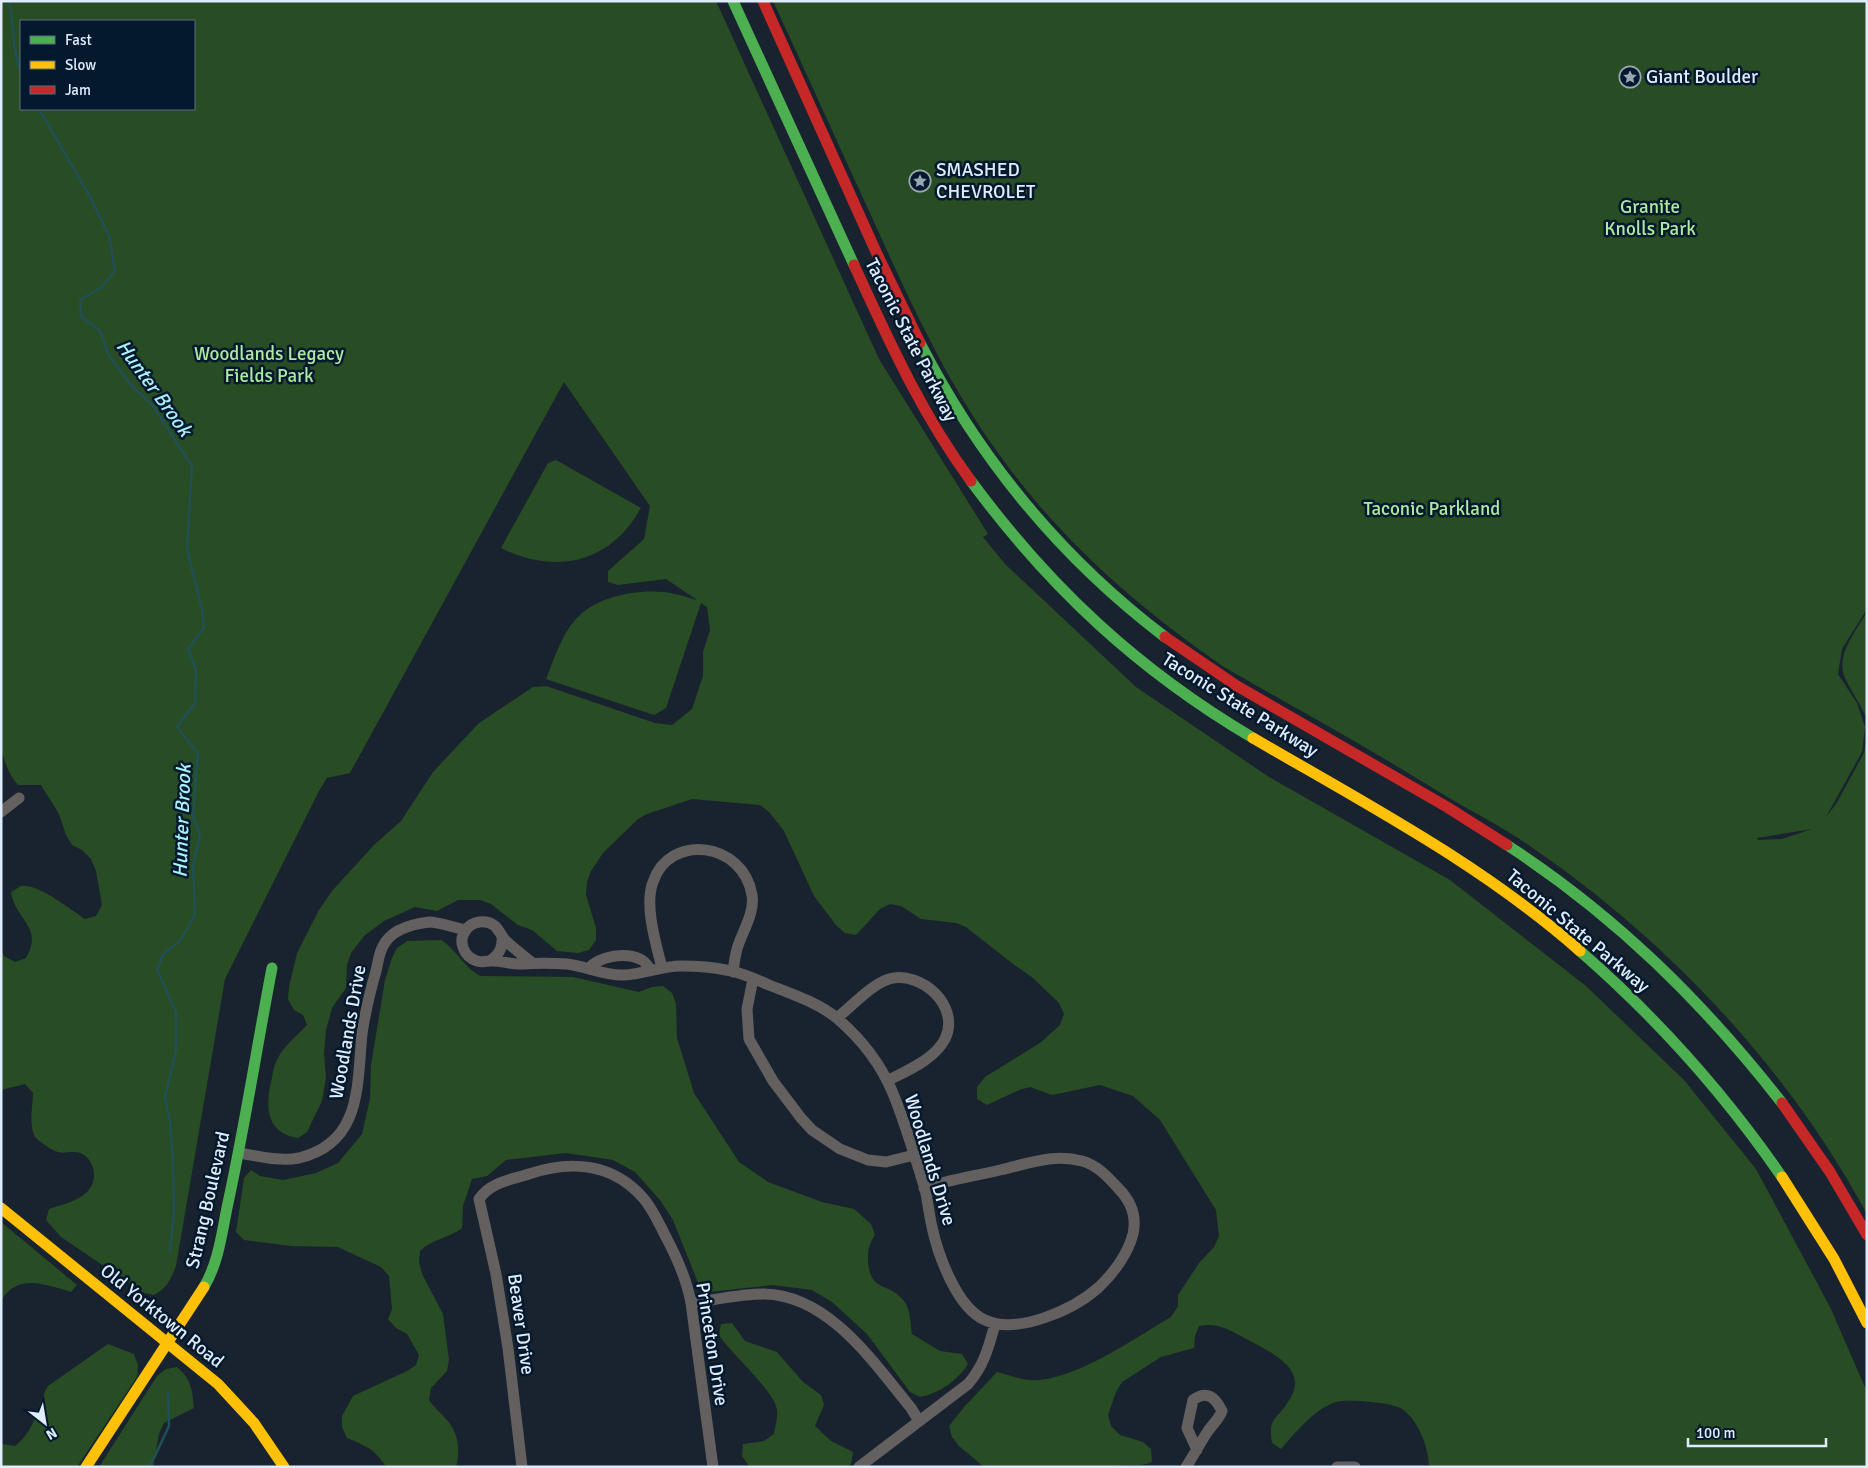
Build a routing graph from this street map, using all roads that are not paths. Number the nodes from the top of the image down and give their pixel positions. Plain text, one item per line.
1 (733, 1) edge
2 (762, 1) edge
3 (19, 798) dead end
4 (1, 812) edge
5 (466, 930) junction
6 (502, 937) junction
7 (490, 961) junction
8 (531, 962) junction
9 (272, 968) dead end
10 (589, 968) junction
11 (656, 969) junction
12 (733, 972) junction
13 (753, 979) junction
14 (837, 1018) junction
15 (887, 1081) junction
16 (239, 1153) junction
17 (914, 1155) junction
18 (924, 1188) junction
19 (485, 1190) joint
20 (1, 1208) edge
21 (1867, 1235) edge
22 (691, 1303) junction
23 (1867, 1323) edge
24 (995, 1324) junction
25 (168, 1344) junction
26 (919, 1421) junction
27 (1197, 1450) dead end
28 (86, 1467) edge
29 (284, 1467) edge
30 (522, 1467) edge
31 (712, 1467) edge
32 (859, 1467) edge
33 (1186, 1467) edge
34 (1336, 1467) edge
35 (1356, 1467) edge

1 - 23 main road, Taconic State Parkway
2 - 21 main road, Taconic State Parkway
3 - 4 street
5 - 6 street, Woodlands Drive
5 - 7 street, Woodlands Drive
5 - 16 street, Woodlands Drive
6 - 7 street
6 - 8 street, Woodlands Drive
7 - 8 street, Woodlands Drive
8 - 10 street, Woodlands Drive
9 - 16 main road, Strang Boulevard
10 - 11 street, Woodlands Drive
10 - 11 street
11 - 12 street, Woodlands Drive
11 - 12 street
12 - 13 street, Woodlands Drive
13 - 14 street, Woodlands Drive
13 - 17 street
14 - 15 street, Woodlands Drive
14 - 15 street
15 - 17 street, Woodlands Drive
16 - 25 main road, Strang Boulevard
17 - 18 street, Woodlands Drive
18 - 24 street, Woodlands Drive
18 - 24 street
19 - 22 street, Princeton Drive
19 - 30 street, Beaver Drive
20 - 25 main road, Old Yorktown Road
22 - 26 street
22 - 31 street, Princeton Drive
24 - 26 street
25 - 28 main road, Strang Boulevard
25 - 29 main road, Old Yorktown Road
26 - 32 street
27 - 33 street
34 - 35 street

